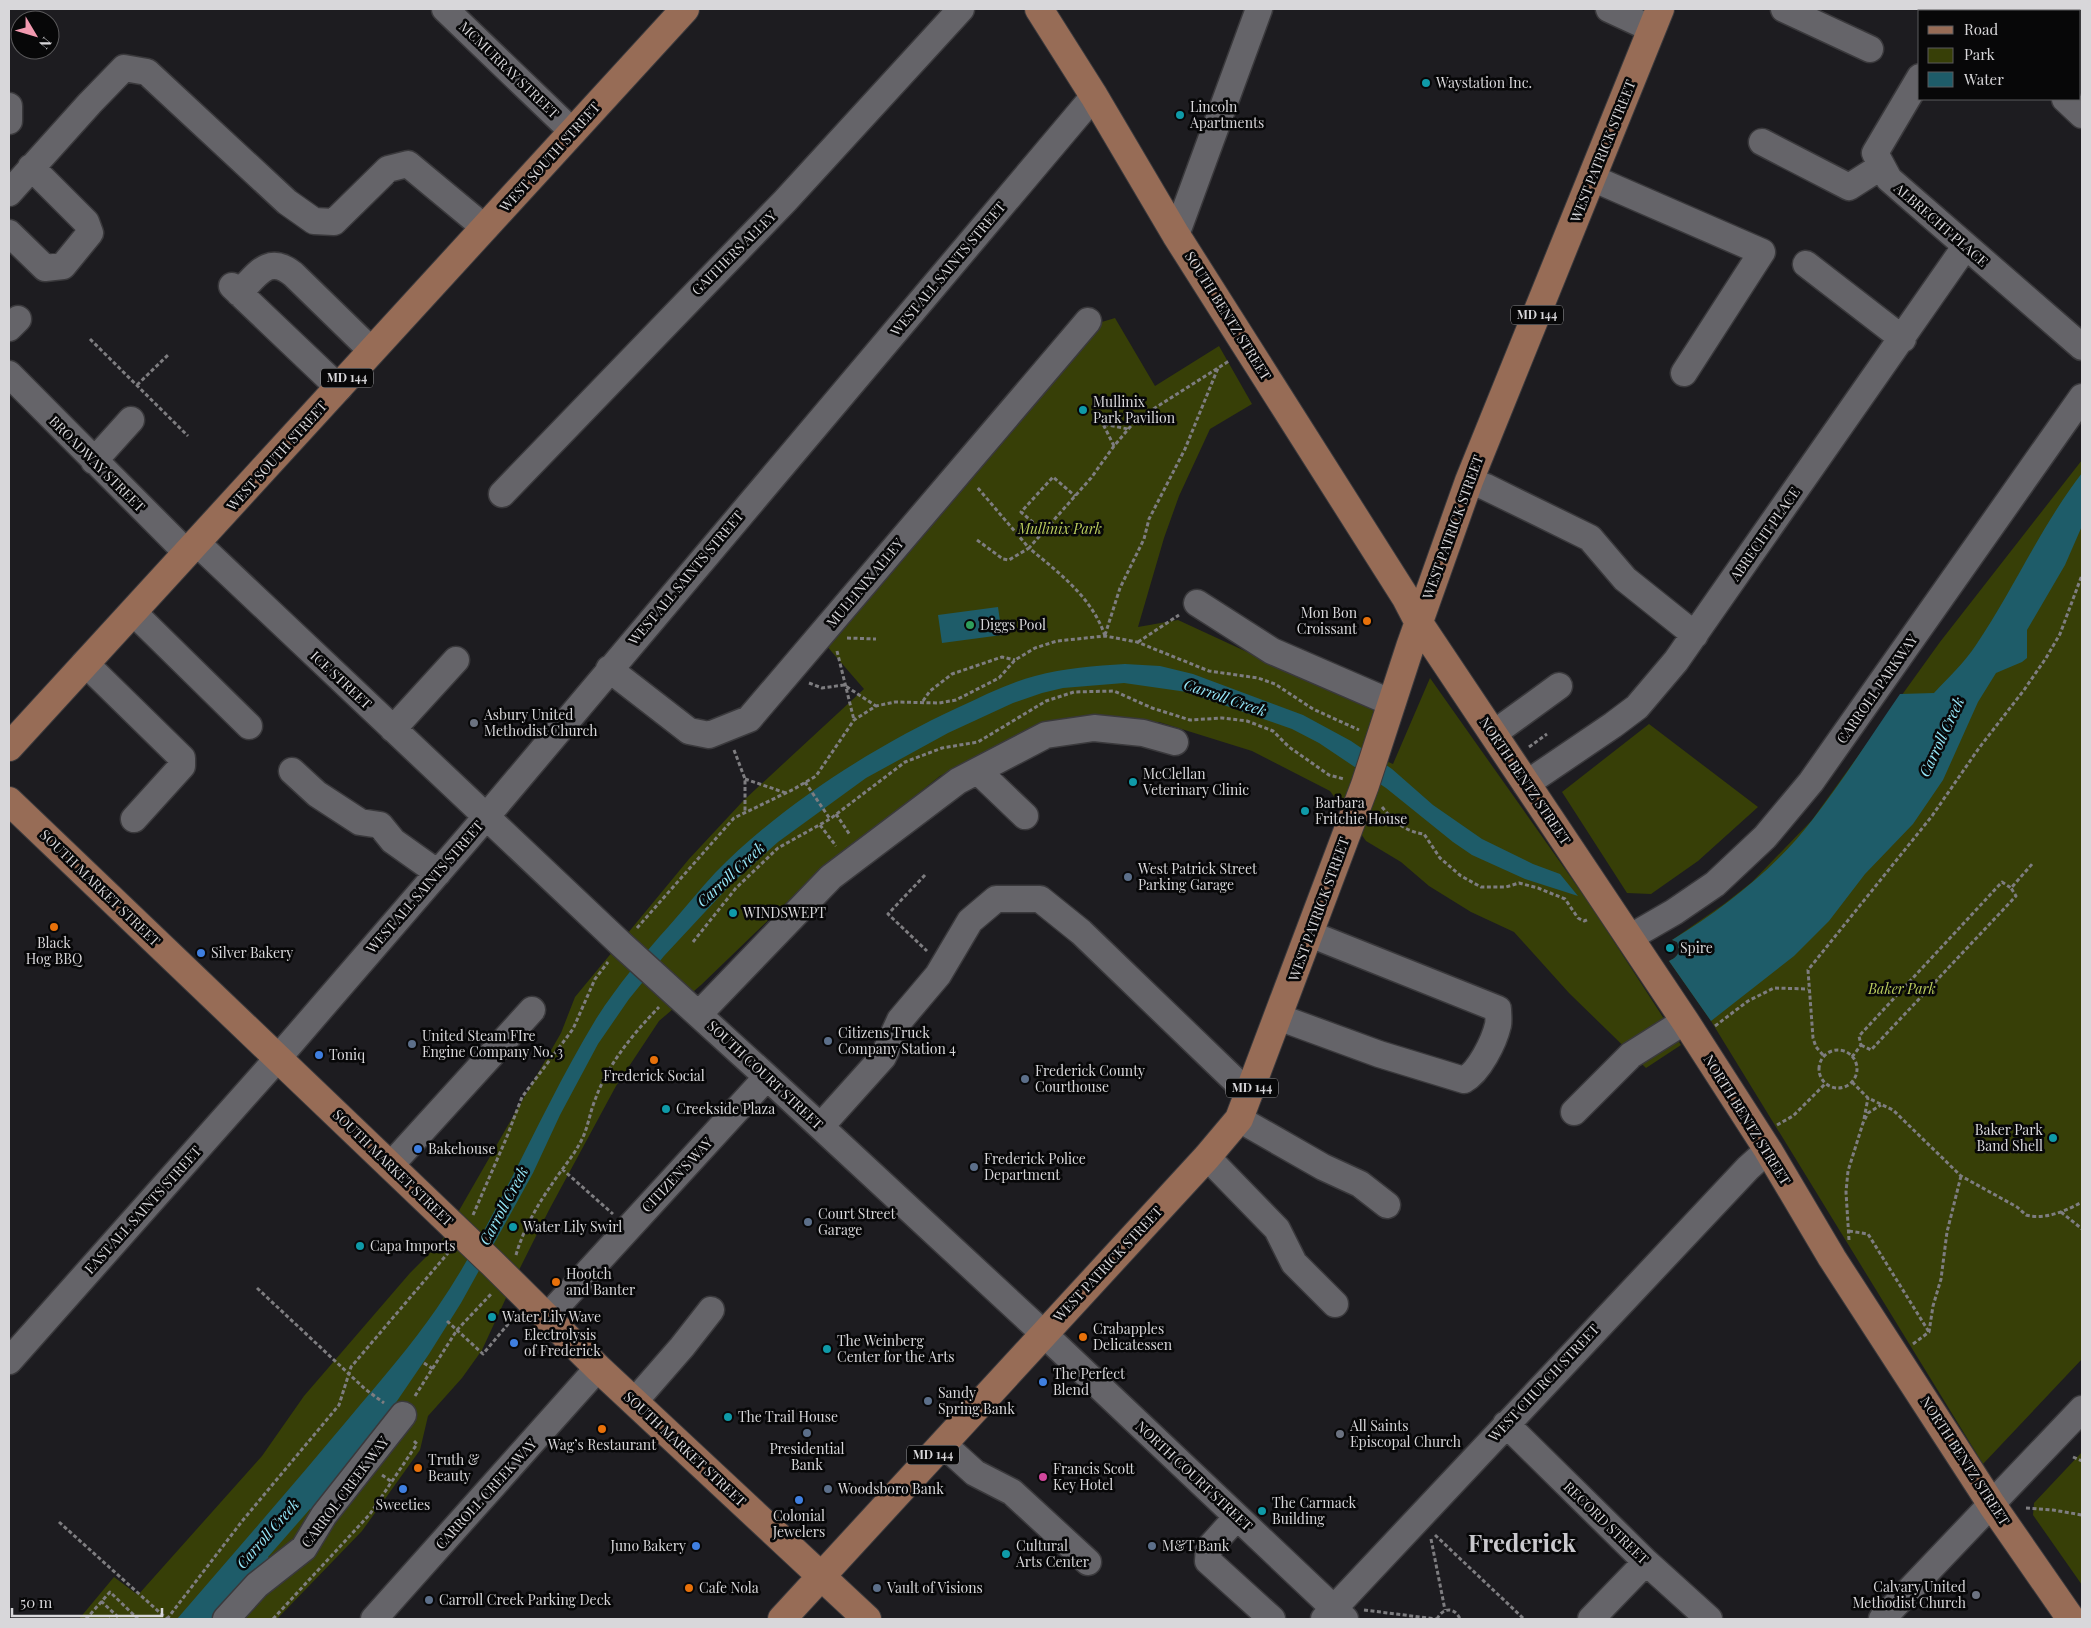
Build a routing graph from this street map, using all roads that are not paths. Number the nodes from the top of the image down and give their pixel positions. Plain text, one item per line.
1 (685, 9) edge
2 (961, 9) edge
3 (1039, 9) edge
4 (1259, 9) edge
5 (1610, 9) edge
6 (1784, 9) edge
7 (460, 14) edge
8 (1656, 19) edge
9 (1870, 49) dead end
10 (1918, 80) edge
11 (1094, 96) junction
12 (2066, 100) edge
13 (9, 106) edge
14 (2082, 115) edge
15 (9, 121) edge
16 (573, 132) junction
17 (1762, 142) dead end
18 (1882, 166) junction
19 (31, 168) junction
20 (1592, 178) junction
21 (9, 193) edge
22 (485, 228) junction
23 (9, 233) edge
24 (1176, 234) junction
25 (1965, 247) junction
26 (1806, 264) dead end
27 (1088, 321) dead end
28 (1903, 339) junction
29 (2082, 347) edge
30 (372, 351) junction
31 (1684, 373) dead end
32 (9, 374) edge
33 (338, 388) junction
34 (2082, 397) edge
35 (131, 420) dead end
36 (94, 461) junction
37 (1469, 481) junction
38 (502, 494) dead end
39 (192, 548) junction
40 (1197, 604) road end
41 (133, 612) junction
42 (1419, 623) junction
43 (1695, 635) junction
44 (456, 660) dead end
45 (86, 663) junction
46 (609, 669) junction
47 (1559, 686) dead end
48 (1392, 703) junction
49 (250, 726) dead end
50 (393, 729) junction
51 (1493, 734) junction
52 (1176, 742) dead end
53 (9, 747) edge
54 (292, 771) dead end
55 (978, 771) junction
56 (1526, 784) junction
57 (9, 801) edge
58 (1025, 816) dead end
59 (486, 817) junction
60 (134, 819) dead end
61 (438, 873) junction
62 (1310, 934) junction
63 (1629, 938) junction
64 (532, 1010) dead end
65 (699, 1014) junction
66 (1278, 1017) junction
67 (1685, 1021) junction
68 (278, 1058) junction
69 (767, 1077) junction
70 (1250, 1094) junction
71 (1574, 1112) dead end
72 (1239, 1119) junction
73 (821, 1126) junction
74 (1771, 1138) junction
75 (1207, 1157) junction
76 (390, 1166) junction
77 (1387, 1205) dead end
78 (1335, 1304) dead end
79 (712, 1310) dead end
80 (547, 1317) junction
81 (1043, 1333) junction
82 (9, 1361) edge
83 (598, 1368) junction
84 (634, 1402) junction
85 (2082, 1409) edge
86 (396, 1411) road end
87 (1506, 1424) junction
88 (943, 1444) junction
89 (1992, 1505) junction
90 (1237, 1517) junction
91 (1088, 1562) dead end
92 (1646, 1562) junction
93 (822, 1576) junction
94 (233, 1612) edge
95 (1339, 1614) edge
96 (374, 1619) edge
97 (782, 1619) edge
98 (867, 1619) edge
99 (1272, 1619) edge
100 (1591, 1619) edge
101 (1709, 1619) edge
102 (1882, 1619) edge
103 (2071, 1619) edge

1 - 16 main road, WEST SOUTH STREET / MD 144
2 - 38 street, GAITHERS ALLEY
3 - 11 main road, SOUTH BENTZ STREET
4 - 24 street
5 - 8 street
6 - 9 street
7 - 16 street, MCMURRAY STREET
8 - 20 main road, WEST PATRICK STREET / MD 144
10 - 18 street
11 - 24 main road, SOUTH BENTZ STREET
11 - 46 street, WEST ALL SAINTS STREET
12 - 14 street
13 - 15 street
16 - 22 main road, WEST SOUTH STREET / MD 144
17 - 18 street
18 - 25 street, ALBRECHT PLACE
19 - 21 street
19 - 22 street
19 - 23 street
20 - 31 street
20 - 37 main road, WEST PATRICK STREET / MD 144
22 - 30 main road, WEST SOUTH STREET / MD 144
24 - 42 main road, SOUTH BENTZ STREET
25 - 28 street, ABRECHT PLACE
25 - 29 street, ALBRECHT PLACE
26 - 28 street
27 - 46 street, MULLINIX ALLEY
28 - 43 street, ABRECHT PLACE
30 - 33 main road, WEST SOUTH STREET / MD 144
30 - 33 street
32 - 36 street, BROADWAY STREET
33 - 39 main road, WEST SOUTH STREET / MD 144
34 - 63 street, CARROLL PARKWAY
35 - 36 street
36 - 39 street, BROADWAY STREET
37 - 42 main road, WEST PATRICK STREET / MD 144
37 - 43 street
39 - 41 main road, WEST SOUTH STREET / MD 144
39 - 50 street, ICE STREET
40 - 48 street
41 - 45 main road, WEST SOUTH STREET / MD 144
41 - 49 street
42 - 48 main road, WEST PATRICK STREET / MD 144
42 - 51 main road, NORTH BENTZ STREET
43 - 56 street, ABRECHT PLACE
44 - 50 street
45 - 53 main road, WEST SOUTH STREET / MD 144
45 - 60 street
46 - 59 street, WEST ALL SAINTS STREET
47 - 51 street
48 - 62 main road, WEST PATRICK STREET / MD 144
50 - 59 street, ICE STREET
51 - 56 main road, NORTH BENTZ STREET
52 - 55 street
54 - 61 street
55 - 58 street
55 - 65 street
56 - 63 main road, NORTH BENTZ STREET
57 - 68 main road, SOUTH MARKET STREET
59 - 61 street, WEST ALL SAINTS STREET
59 - 65 street, SOUTH COURT STREET
61 - 68 street, WEST ALL SAINTS STREET
62 - 66 main road, WEST PATRICK STREET / MD 144
62 - 66 street
63 - 67 main road, NORTH BENTZ STREET
64 - 76 street
65 - 69 street, SOUTH COURT STREET
66 - 70 main road, WEST PATRICK STREET / MD 144
67 - 71 street
67 - 74 main road, NORTH BENTZ STREET
68 - 76 main road, SOUTH MARKET STREET
68 - 82 street, EAST ALL SAINTS STREET
69 - 73 street, SOUTH COURT STREET
69 - 80 street, CITIZEN'S WAY
70 - 72 main road, WEST PATRICK STREET / MD 144
70 - 73 street
72 - 75 main road, WEST PATRICK STREET / MD 144
72 - 77 street
73 - 81 street, SOUTH COURT STREET
74 - 87 street, WEST CHURCH STREET
74 - 89 main road, NORTH BENTZ STREET
75 - 78 street
75 - 81 main road, WEST PATRICK STREET / MD 144
76 - 80 main road, SOUTH MARKET STREET
79 - 84 street
80 - 83 main road, SOUTH MARKET STREET
81 - 88 main road, WEST PATRICK STREET / MD 144
81 - 90 street, NORTH COURT STREET
83 - 84 main road, SOUTH MARKET STREET
83 - 96 street, CARROLL CREEK WAY
84 - 93 main road, SOUTH MARKET STREET
85 - 89 street
86 - 94 street, CARROL CREEK WAY
87 - 92 street, RECORD STREET
87 - 95 street, WEST CHURCH STREET
88 - 91 street
88 - 93 main road, WEST PATRICK STREET / MD 144
89 - 102 street
89 - 103 main road, NORTH BENTZ STREET
90 - 95 street, NORTH COURT STREET
90 - 99 street
92 - 100 street
92 - 101 street, RECORD STREET
93 - 97 main road, MD 144
93 - 98 main road, SOUTH MARKET STREET

